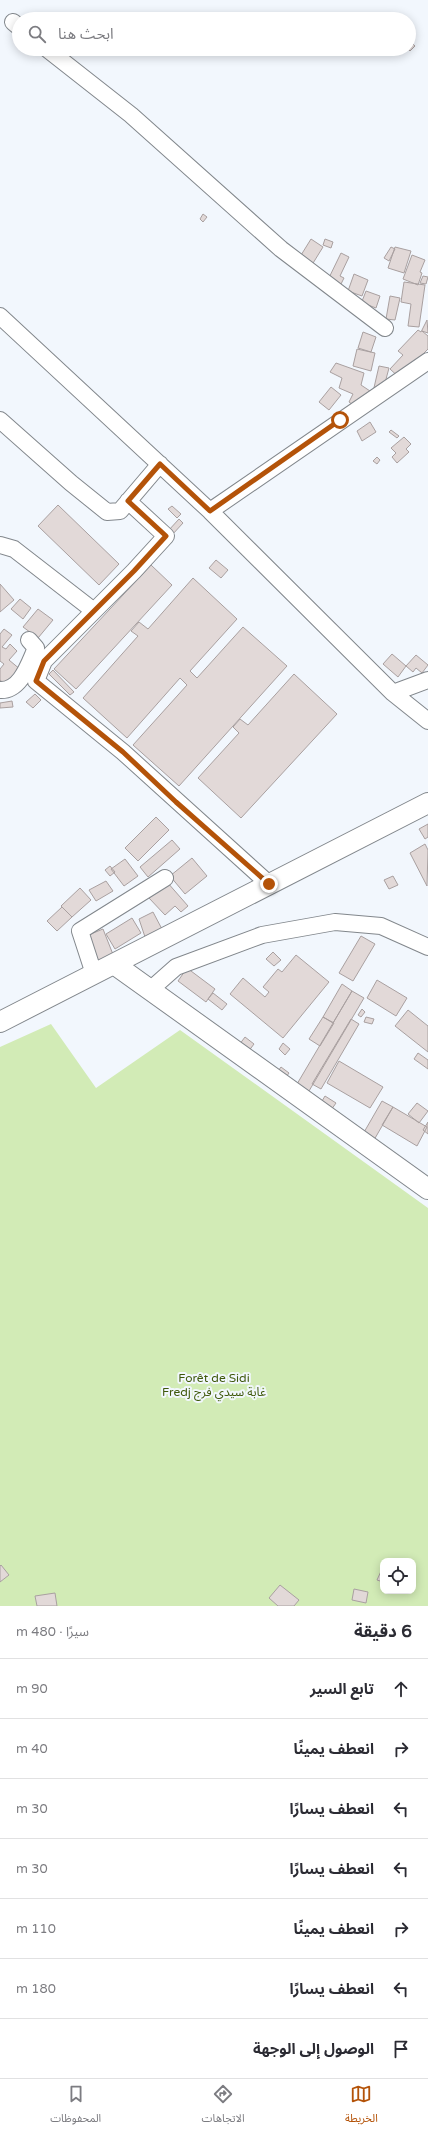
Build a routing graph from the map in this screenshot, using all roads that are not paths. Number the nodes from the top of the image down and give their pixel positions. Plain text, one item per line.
1 (56, 56) edge
2 (0, 316) edge
3 (385, 328) dead end
4 (428, 361) edge
5 (0, 420) edge
6 (160, 464) junction
7 (128, 501) junction
8 (210, 511) junction
9 (0, 545) edge
10 (94, 611) junction
11 (29, 640) dead end
12 (428, 680) edge
13 (0, 690) edge
14 (393, 693) junction
15 (428, 721) edge
16 (428, 803) edge
17 (165, 878) dead end
18 (269, 884) junction
19 (428, 947) edge
20 (114, 964) junction
21 (94, 974) junction
22 (150, 990) junction
23 (0, 1022) edge
24 (428, 1189) edge

1 - 3 street
2 - 6 street
4 - 8 street
5 - 7 street
6 - 7 street
6 - 8 street
7 - 10 street
8 - 14 street
9 - 10 street
10 - 18 street
11 - 13 street
12 - 14 street
14 - 15 street
16 - 18 main road
17 - 21 street
18 - 20 main road
19 - 22 street
20 - 21 main road
20 - 22 main road
21 - 23 main road
22 - 24 main road

